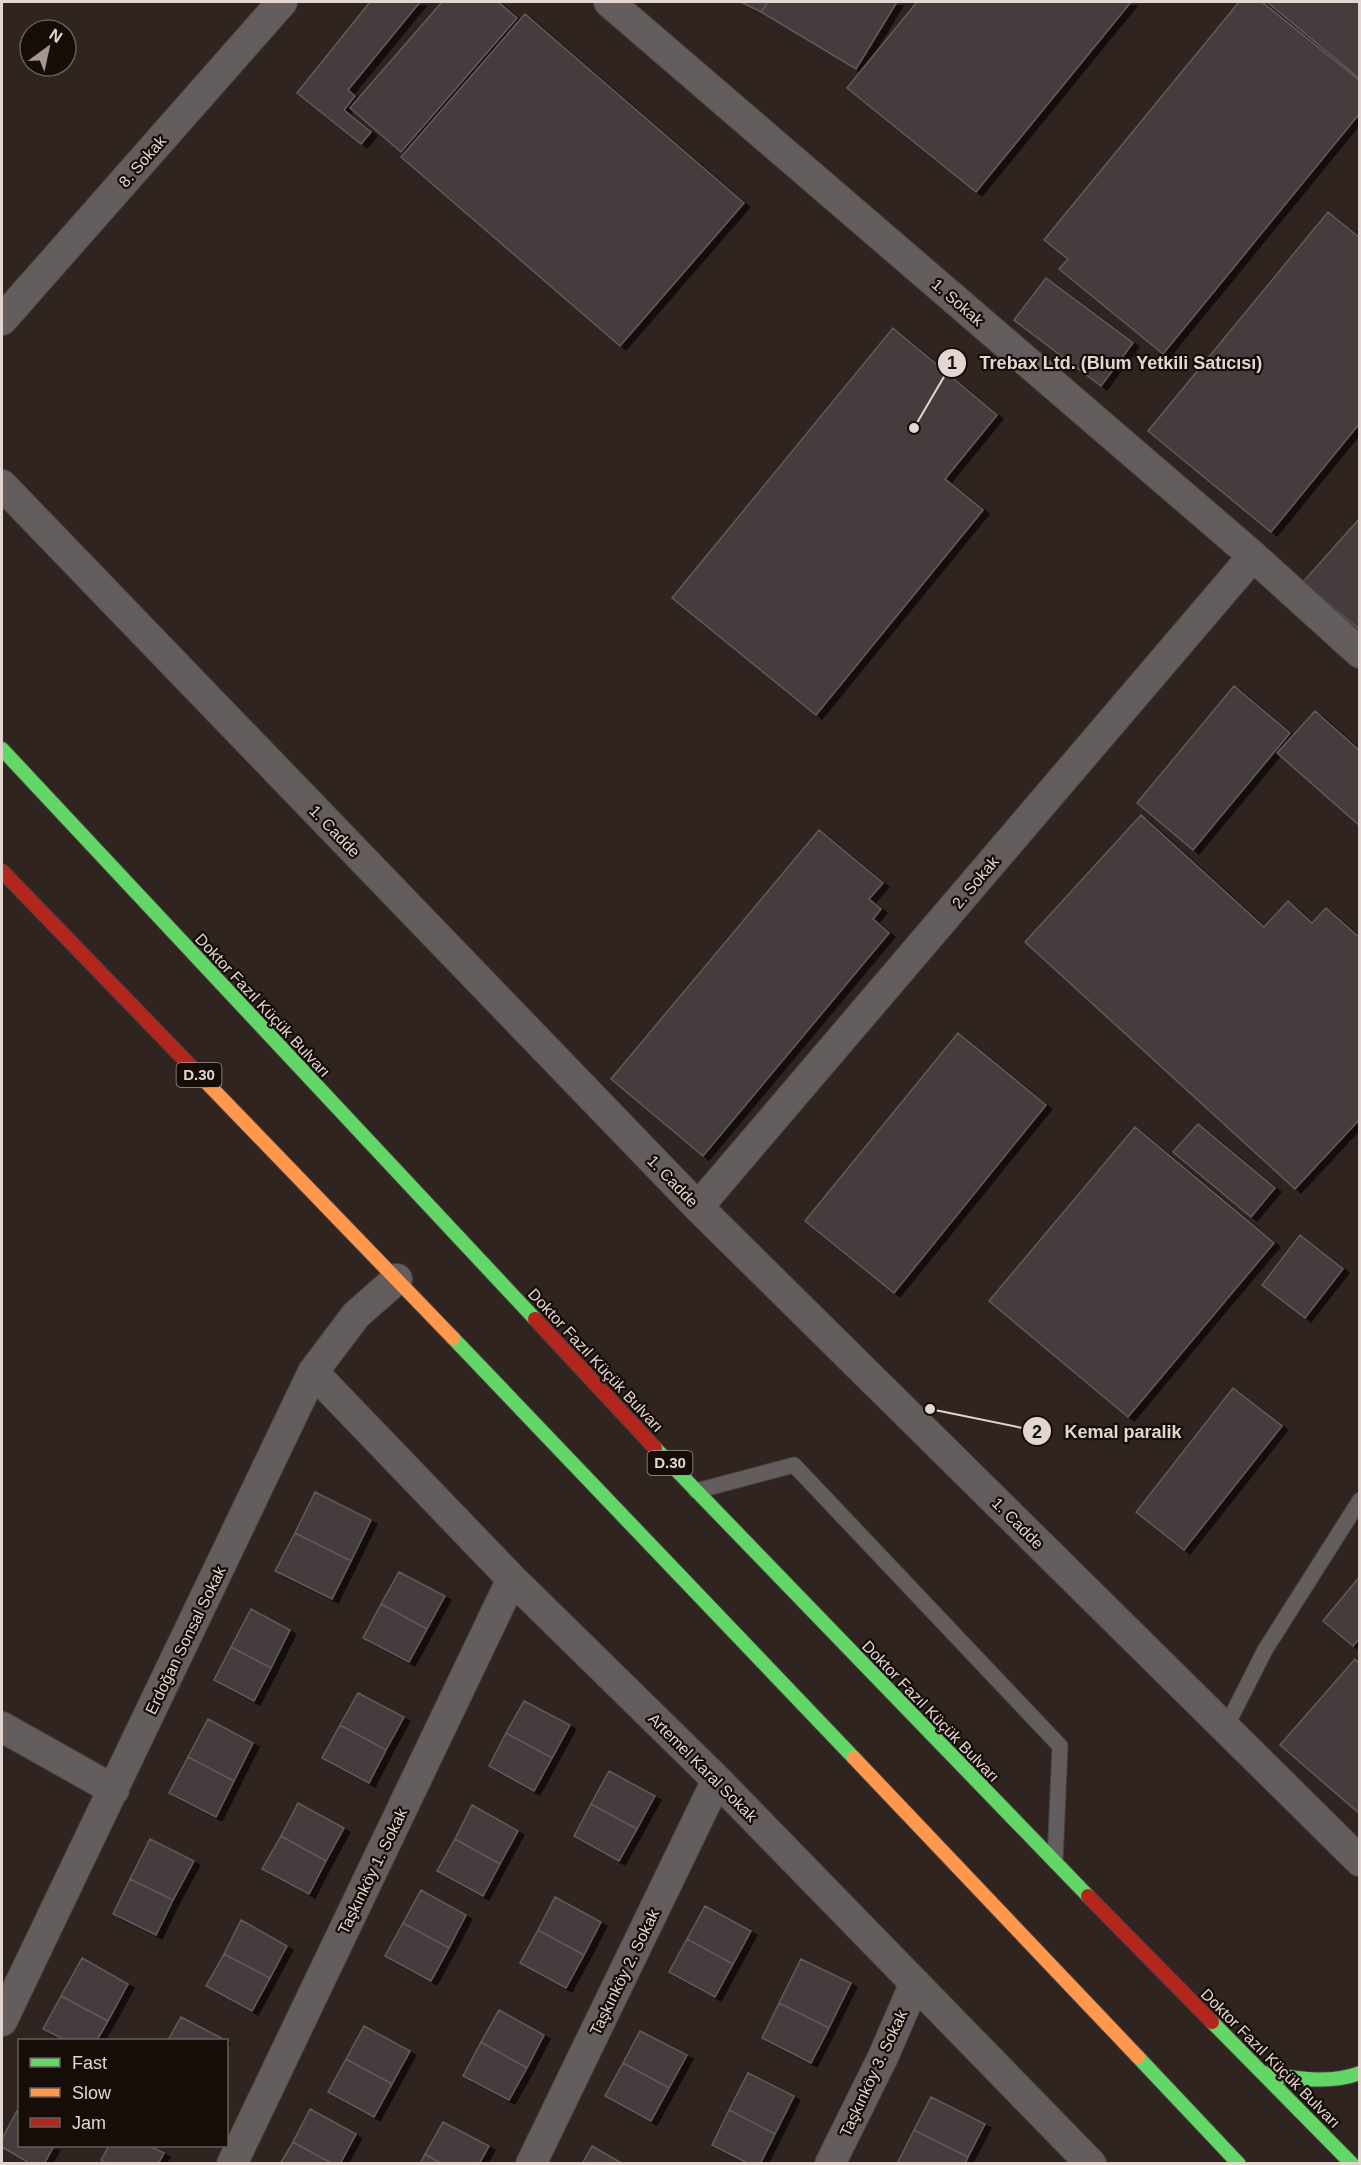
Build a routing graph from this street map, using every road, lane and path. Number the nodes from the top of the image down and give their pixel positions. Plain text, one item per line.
1 (282, 2) edge
2 (609, 2) edge
3 (2, 320) edge
4 (2, 485) edge
5 (1253, 556) junction
6 (1359, 653) edge
7 (2, 749) edge
8 (2, 871) edge
9 (698, 1207) junction
10 (398, 1279) junction
11 (314, 1372) junction
12 (696, 1491) junction
13 (1359, 1500) edge
14 (512, 1579) junction
15 (2, 1727) edge
16 (1225, 1729) junction
17 (717, 1780) junction
18 (114, 1790) junction
19 (1054, 1862) junction
20 (1359, 1862) edge
21 (915, 1983) junction
22 (2, 2022) edge
23 (1263, 2073) junction
24 (1359, 2073) edge
25 (232, 2163) edge
26 (531, 2163) edge
27 (830, 2163) edge
28 (1091, 2163) edge
29 (1239, 2163) edge
30 (1352, 2163) edge

1 - 3 street, 8. Sokak
2 - 5 street, 1. Sokak
4 - 9 street, 1. Cadde
5 - 6 street, 1. Sokak
5 - 9 street, 2. Sokak
7 - 12 main road, Doktor Fazıl Küçük Bulvarı / D.30
8 - 10 main road, D.30
9 - 16 street, 1. Cadde
10 - 11 street, Erdoğan Sonsal Sokak
10 - 29 main road, D.30
11 - 14 street, Artemel Karal Sokak
11 - 18 street, Erdoğan Sonsal Sokak
12 - 19 main road, Doktor Fazıl Küçük Bulvarı / D.30
12 - 19 lane
13 - 16 lane
14 - 17 street, Artemel Karal Sokak
14 - 25 street, Taşkınköy 1. Sokak
15 - 18 street
16 - 20 street, 1. Cadde
17 - 21 street, Artemel Karal Sokak
17 - 26 street, Taşkınköy 2. Sokak
18 - 22 street, Erdoğan Sonsal Sokak
19 - 23 main road, Doktor Fazıl Küçük Bulvarı / D.30
21 - 27 street, Taşkınköy 3. Sokak
21 - 28 street, Artemel Karal Sokak
23 - 24 main road
23 - 30 main road, Doktor Fazıl Küçük Bulvarı / D.30

